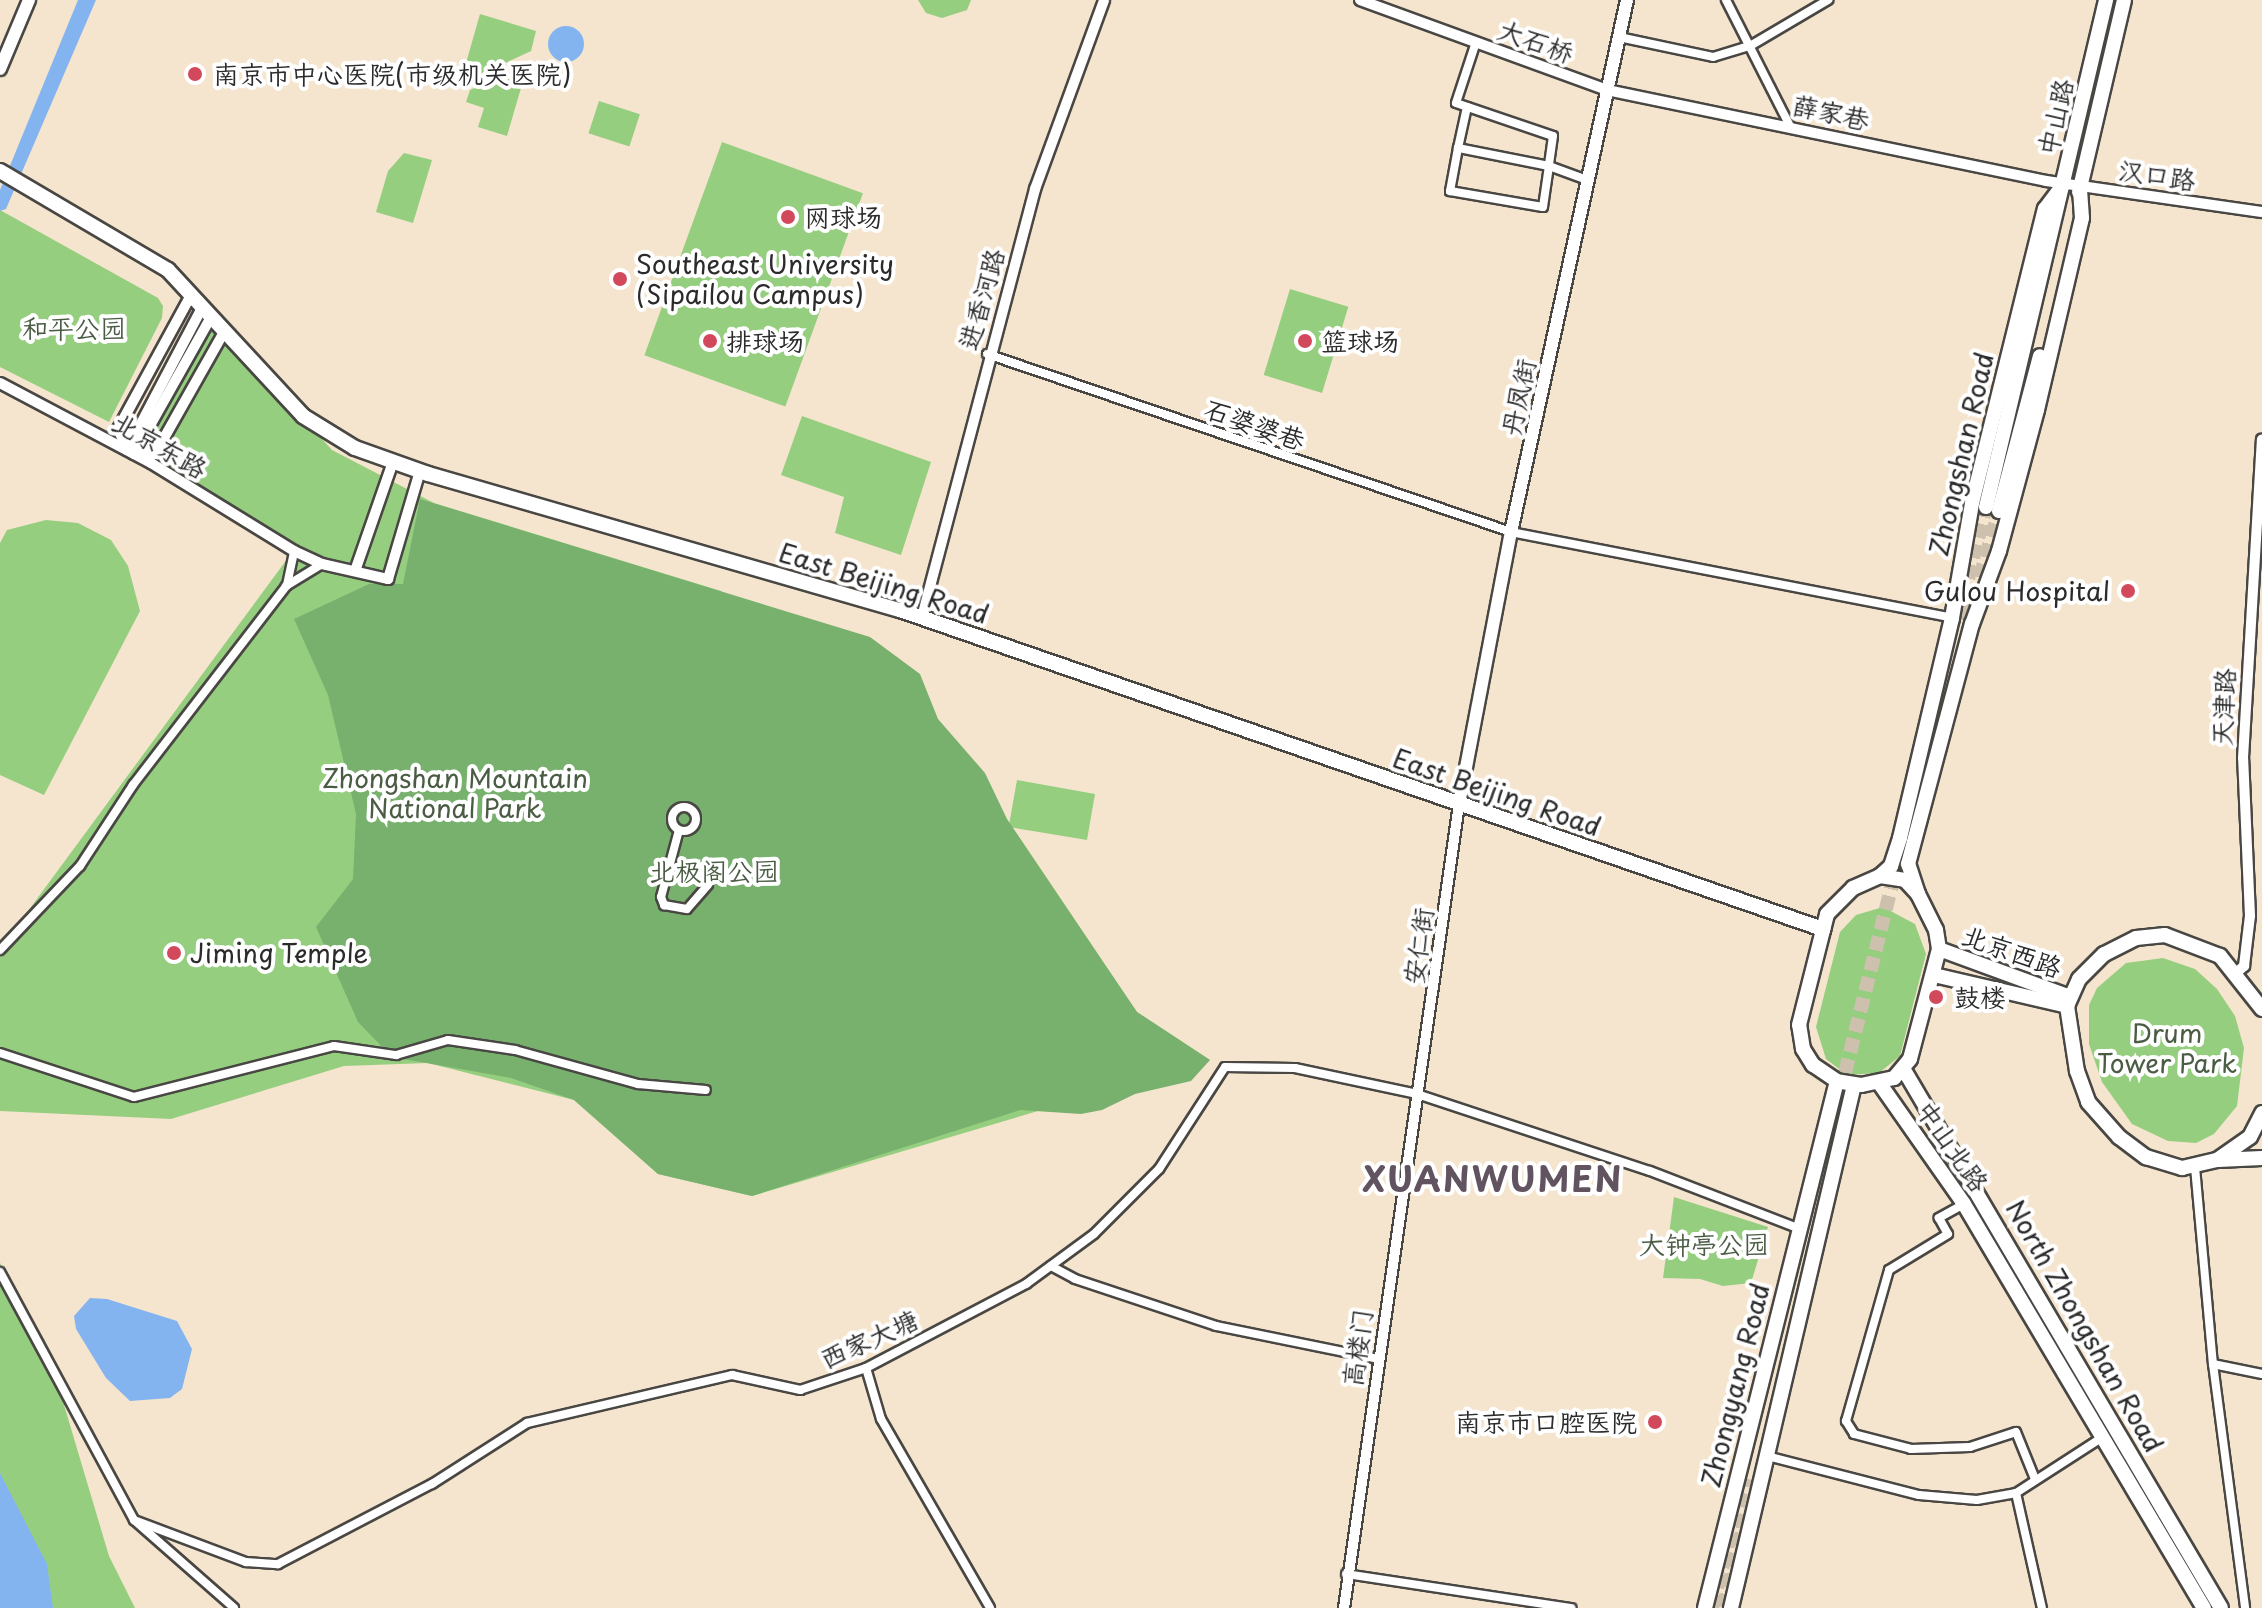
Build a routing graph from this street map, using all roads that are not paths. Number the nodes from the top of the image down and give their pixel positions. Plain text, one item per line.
1 (29, 0) edge
2 (1104, 0) edge
3 (1360, 0) edge
4 (1627, 0) edge
5 (1726, 0) edge
6 (1828, 0) edge
7 (2106, 0) edge
8 (2124, 0) edge
9 (1619, 37) junction
10 (1476, 42) junction
11 (1750, 46) junction
12 (0, 69) edge
13 (1607, 90) junction
14 (1467, 107) junction
15 (1790, 126) junction
16 (1458, 148) junction
17 (1549, 166) junction
18 (0, 171) edge
19 (1587, 180) junction
20 (2046, 181) joint
21 (2064, 184) junction
22 (2080, 186) junction
23 (2262, 212) edge
24 (191, 295) junction
25 (207, 312) junction
26 (224, 332) junction
27 (987, 354) junction
28 (0, 383) edge
29 (2262, 440) edge
30 (131, 452) junction
31 (393, 462) junction
32 (420, 471) junction
33 (1511, 532) junction
34 (294, 551) junction
35 (322, 564) junction
36 (355, 571) junction
37 (286, 586) junction
38 (922, 617) junction
39 (1952, 618) junction
40 (1459, 804) junction
41 (679, 830) dead end
42 (1880, 876) junction
43 (708, 885) dead end
44 (1918, 894) junction
45 (1823, 929) junction
46 (1939, 949) junction
47 (0, 950) edge
48 (2236, 973) junction
49 (1934, 975) junction
50 (2068, 1002) junction
51 (2262, 1009) edge
52 (0, 1053) edge
53 (1904, 1070) junction
54 (1837, 1081) junction
55 (1880, 1084) junction
56 (1854, 1085) junction
57 (706, 1090) dead end
58 (1417, 1094) junction
59 (2262, 1113) edge
60 (2262, 1158) edge
61 (2217, 1160) junction
62 (2195, 1167) junction
63 (1964, 1204) junction
64 (1798, 1228) junction
65 (1051, 1266) junction
66 (0, 1272) edge
67 (1378, 1359) junction
68 (2213, 1364) junction
69 (866, 1368) junction
70 (2262, 1374) edge
71 (2111, 1432) junction
72 (1767, 1456) junction
73 (2035, 1479) junction
74 (2016, 1493) junction
75 (134, 1520) junction
76 (1346, 1574) junction
77 (234, 1608) edge
78 (990, 1608) edge
79 (1344, 1608) edge
80 (1571, 1608) edge
81 (1705, 1608) edge
82 (1731, 1608) edge
83 (2042, 1608) edge
84 (2204, 1608) edge
85 (2221, 1608) edge
86 (2245, 1608) edge

1 - 12 main road
2 - 27 street, 进香河路
3 - 10 street, 大石桥
4 - 9 main road, 丹凤街
5 - 11 street
6 - 11 street
7 - 21 main road, 中山路
8 - 22 main road
9 - 11 street
9 - 13 main road, 丹凤街
10 - 13 street, 大石桥
10 - 14 street
11 - 15 street
13 - 15 street, 薛家巷
13 - 19 main road, 丹凤街
14 - 16 street
14 - 17 street
15 - 20 street, 薛家巷
16 - 17 street
16 - 17 street
17 - 19 street
18 - 24 main road, East Beijing Road
19 - 33 main road, 丹凤街
20 - 21 street, 汉口路
21 - 22 street, 汉口路
21 - 22 main road, 中山路
21 - 39 main road, Zhongshan Road
22 - 23 street, 汉口路
22 - 44 main road
24 - 25 main road, East Beijing Road
24 - 30 street
25 - 26 main road, East Beijing Road
25 - 30 street
26 - 30 street
26 - 31 main road, East Beijing Road
27 - 33 street, 石婆婆巷
27 - 38 street, 进香河路
28 - 30 street, 北京东路
29 - 48 street, 天津路
30 - 34 street, 北京东路
31 - 32 main road, East Beijing Road
31 - 36 street
32 - 36 street, 北京东路
32 - 38 main road, East Beijing Road
33 - 39 street, 石婆婆巷
33 - 40 main road, 丹凤街
34 - 35 street, 北京东路
34 - 37 street
35 - 36 street, 北京东路
35 - 37 street
37 - 47 street
38 - 40 main road, East Beijing Road
39 - 42 main road, Zhongshan Road
40 - 45 main road, East Beijing Road
40 - 58 street, 安仁街
41 - 43 street
42 - 44 main road
42 - 45 main road
44 - 46 main road
45 - 54 main road
46 - 49 main road
46 - 50 main road, 北京西路
48 - 50 main road
48 - 51 main road
49 - 50 main road, 北京西路
49 - 53 main road
50 - 62 main road
52 - 57 street
53 - 55 main road
53 - 71 main road, North Zhongshan Road
54 - 56 main road
54 - 64 main road, Zhongyang Road
55 - 56 main road
55 - 63 main road, 中山北路
56 - 72 main road, Zhongyang Road
58 - 64 street
58 - 65 street, 西家大塘
58 - 67 street, 高楼门
59 - 61 main road
60 - 61 main road
61 - 62 main road
62 - 68 street
63 - 71 main road, 中山北路
63 - 73 street
64 - 81 main road, Zhongyang Road
65 - 67 street
65 - 69 street, 西家大塘
66 - 75 street
67 - 76 street, 高楼门
68 - 70 street
68 - 86 street
69 - 75 street, 西家大塘
69 - 78 street
71 - 73 street
71 - 84 main road, 中山北路
71 - 85 main road, North Zhongshan Road
72 - 74 street
72 - 82 main road, Zhongyang Road
73 - 74 street
74 - 83 street
75 - 77 street
76 - 79 street, 高楼门
76 - 80 street

